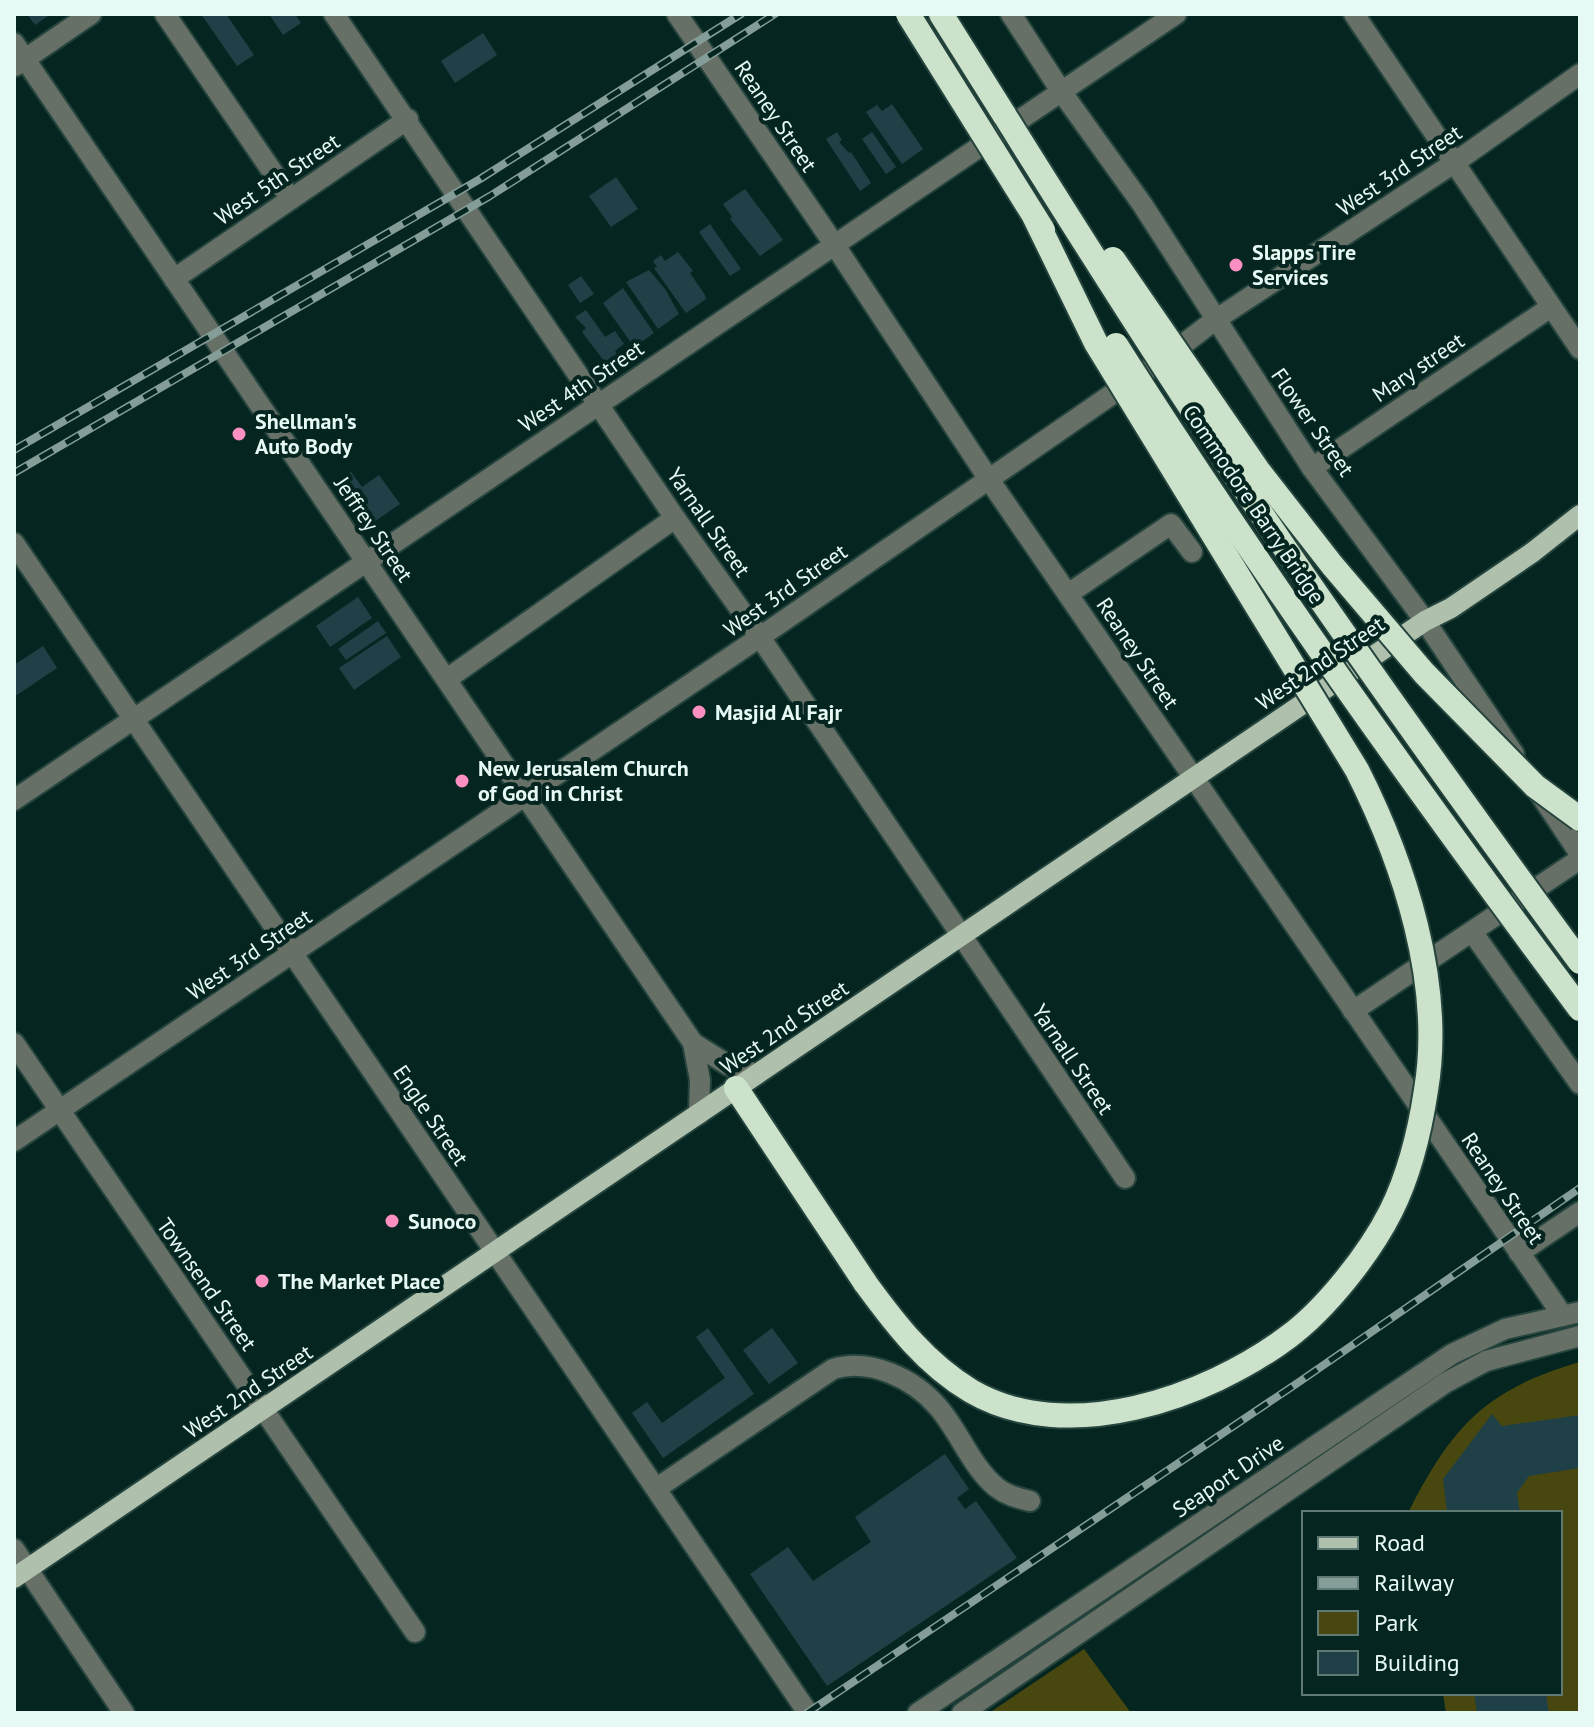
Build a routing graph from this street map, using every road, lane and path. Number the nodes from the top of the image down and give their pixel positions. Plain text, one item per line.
1 (91, 14) edge
2 (165, 14) edge
3 (334, 14) edge
4 (677, 14) edge
5 (908, 14) edge
6 (941, 14) edge
7 (1011, 14) edge
8 (1176, 14) edge
9 (1354, 14) edge
10 (18, 56) edge
11 (1580, 74) edge
12 (1061, 91) junction
13 (1005, 116) junction
14 (408, 119) junction
15 (1454, 163) junction
16 (291, 199) junction
17 (1035, 218) junction
18 (834, 244) junction
19 (174, 279) junction
20 (1551, 307) junction
21 (1215, 320) junction
22 (1580, 349) edge
23 (598, 404) junction
24 (1312, 468) junction
25 (988, 478) junction
26 (1580, 515) edge
27 (675, 518) junction
28 (14, 543) edge
29 (1192, 552) dead end
30 (366, 561) junction
31 (1068, 594) junction
32 (1425, 621) junction
33 (760, 637) junction
34 (447, 679) junction
35 (133, 719) junction
36 (1194, 778) junction
37 (526, 795) junction
38 (14, 800) edge
39 (1580, 819) edge
40 (1580, 856) edge
41 (1473, 933) junction
42 (961, 936) junction
43 (292, 953) junction
44 (1580, 962) edge
45 (1580, 1009) edge
46 (1353, 1011) junction
47 (14, 1043) edge
48 (693, 1043) junction
49 (756, 1074) junction
50 (1580, 1084) edge
51 (736, 1088) junction
52 (60, 1110) junction
53 (699, 1114) junction
54 (14, 1141) edge
55 (1125, 1178) dead end
56 (1580, 1212) edge
57 (495, 1252) junction
58 (1519, 1253) junction
59 (1571, 1314) edge
60 (1580, 1336) edge
61 (265, 1408) junction
62 (657, 1488) junction
63 (1030, 1501) dead end
64 (14, 1549) edge
65 (20, 1574) edge
66 (415, 1632) dead end
67 (124, 1713) edge
68 (808, 1713) edge
69 (918, 1713) edge
70 (962, 1713) edge

1 - 10 street
2 - 16 street
3 - 14 street, Yarnall Street
4 - 18 street, Reaney Street
5 - 17 highway, Commodore Barry Bridge, bridge
6 - 13 highway, Commodore Barry Bridge
7 - 12 street, Flower Street
8 - 12 street, West 4th Street
9 - 15 street
10 - 19 street, Jeffrey Street
11 - 15 street, West 3rd Street
12 - 18 street, West 4th Street
12 - 21 street, Flower Street
13 - 39 highway, bridge
13 - 44 highway, Commodore Barry Bridge, bridge
14 - 16 street, West 5th Street
14 - 23 street, Yarnall Street
15 - 20 street
15 - 21 street, West 3rd Street
16 - 19 street, West 5th Street
17 - 45 highway, Commodore Barry Bridge, bridge
17 - 51 highway, bridge
18 - 23 street, West 4th Street
18 - 25 street, Reaney Street
19 - 30 street, Jeffrey Street
20 - 22 street
20 - 24 street, Mary street
21 - 24 street, Flower Street
21 - 25 street, West 3rd Street
23 - 27 street, Yarnall Street
23 - 30 street, West 4th Street
24 - 32 street, Flower Street
25 - 31 street, Reaney Street
25 - 33 street, West 3rd Street
26 - 32 main road, West 2nd Street
27 - 33 street, Yarnall Street
27 - 34 street
28 - 35 street, Engle Street
29 - 31 street
30 - 34 street, Jeffrey Street
30 - 35 street, West 4th Street
31 - 36 street, Reaney Street
32 - 36 main road, West 2nd Street
32 - 40 street, Flower Street
33 - 37 street, West 3rd Street
33 - 42 street, Yarnall Street
34 - 37 street, Jeffrey Street
35 - 38 street, West 4th Street
35 - 43 street, Engle Street
36 - 42 main road, West 2nd Street
36 - 46 street, Reaney Street
37 - 43 street, West 3rd Street
37 - 48 street, Jeffrey Street
40 - 41 street
41 - 46 street
41 - 50 street
42 - 49 main road, West 2nd Street
42 - 55 street, Yarnall Street
43 - 52 street, West 3rd Street
43 - 57 street, Engle Street
46 - 58 street, Reaney Street
47 - 52 street, Townsend Street
48 - 49 street
48 - 53 street
49 - 51 main road, West 2nd Street
51 - 53 main road, West 2nd Street
52 - 54 street, West 3rd Street
52 - 61 street, Townsend Street
53 - 57 main road, West 2nd Street
56 - 58 street
57 - 61 main road, West 2nd Street
57 - 62 street, Engle Street
58 - 59 street, Reaney Street
59 - 69 street, Seaport Drive
60 - 70 street, Seaport Drive
61 - 65 main road, West 2nd Street
61 - 66 street, Townsend Street
62 - 63 street
62 - 68 street, Engle Street
64 - 65 street
65 - 67 street

